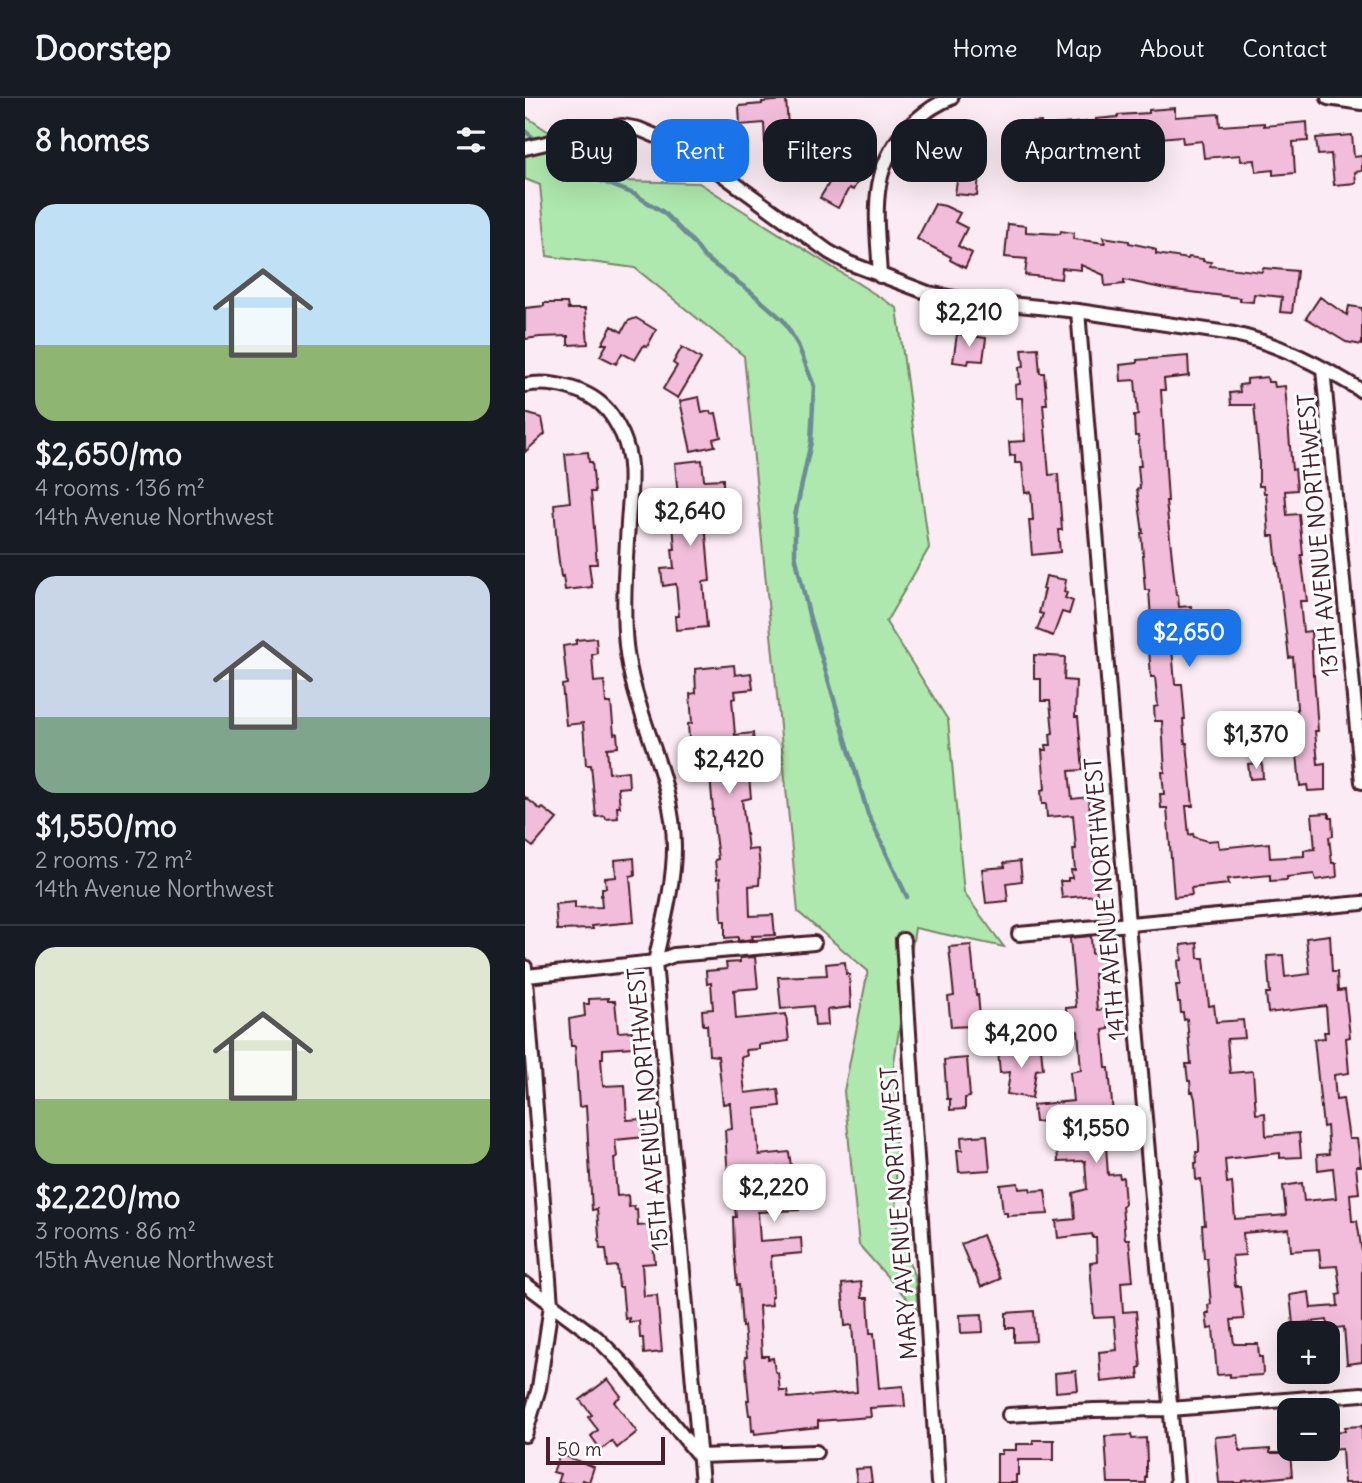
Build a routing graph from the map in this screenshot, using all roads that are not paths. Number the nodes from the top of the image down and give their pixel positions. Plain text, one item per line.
1 (951, 98) edge
2 (1328, 98) edge
3 (1362, 103) edge
4 (525, 148) edge
5 (880, 276) junction
6 (1078, 311) junction
7 (1323, 369) junction
8 (525, 385) edge
9 (1362, 391) edge
10 (1362, 782) edge
11 (1362, 903) edge
12 (1128, 924) junction
13 (1019, 934) dead end
14 (903, 940) dead end
15 (814, 943) dead end
16 (655, 962) junction
17 (526, 972) edge
18 (525, 1284) edge
19 (551, 1305) junction
20 (1362, 1394) edge
21 (1170, 1409) junction
22 (1009, 1415) dead end
23 (525, 1435) edge
24 (816, 1452) dead end
25 (699, 1456) junction
26 (702, 1483) edge
27 (938, 1483) edge
28 (1177, 1483) edge

1 - 5 street
2 - 3 street
4 - 5 street
5 - 6 street
6 - 7 street
6 - 12 street, 14TH AVENUE NORTHWEST
7 - 9 street
7 - 10 street, 13TH AVENUE NORTHWEST
8 - 16 street, 15TH AVENUE NORTHWEST
11 - 12 street
12 - 13 street
12 - 21 street, 14TH AVENUE NORTHWEST
14 - 27 street, MARY AVENUE NORTHWEST
15 - 16 street
16 - 17 street
16 - 25 street, 15TH AVENUE NORTHWEST
17 - 19 street
18 - 19 street
19 - 23 street
19 - 25 street
20 - 21 street
21 - 22 street
21 - 28 street, 14TH AVENUE NORTHWEST
24 - 25 street
25 - 26 street, 15TH AVENUE NORTHWEST

